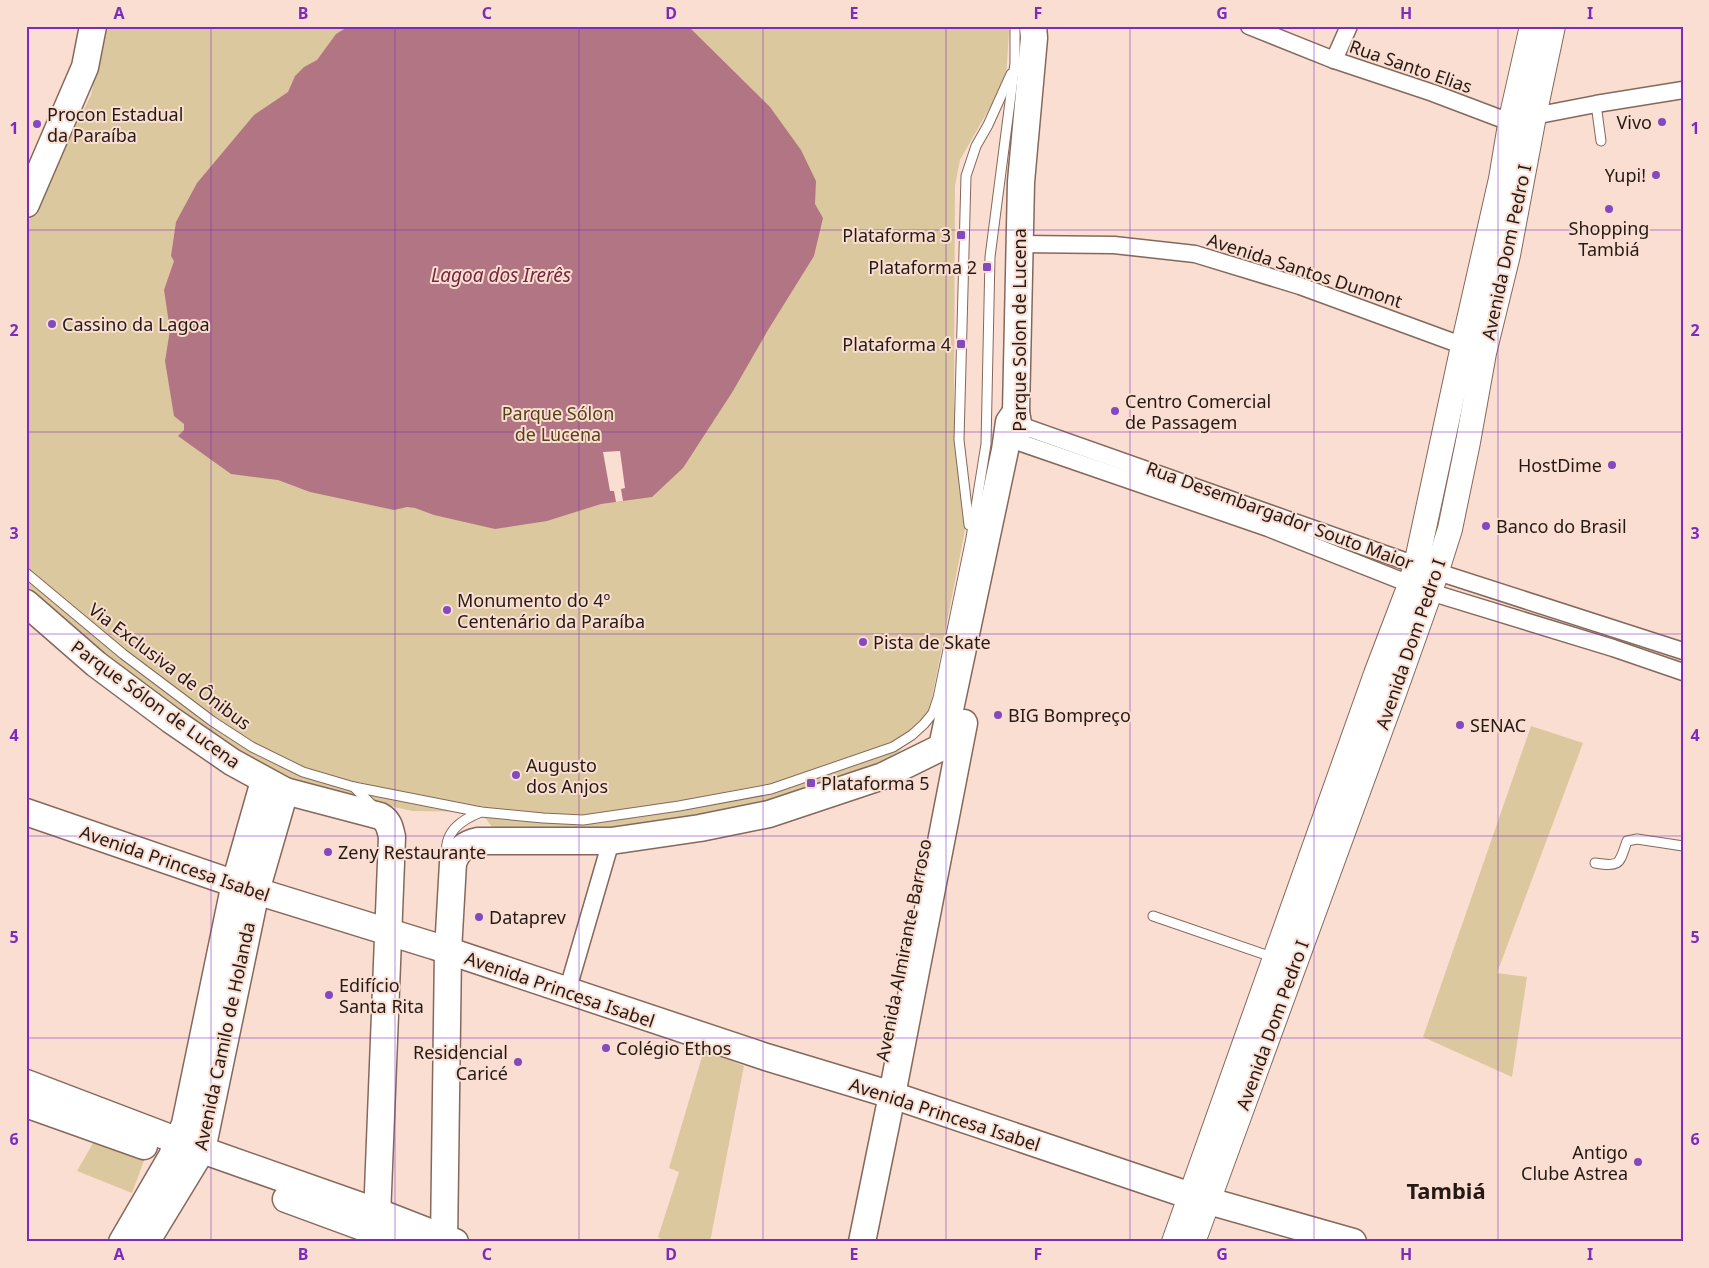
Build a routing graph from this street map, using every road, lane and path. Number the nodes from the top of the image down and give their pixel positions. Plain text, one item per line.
1 (93, 26) edge
2 (1249, 26) edge
3 (1349, 26) edge
4 (1532, 26) edge
5 (1553, 26) edge
6 (1030, 29) edge
7 (1334, 60) junction
8 (1015, 63) junction
9 (1683, 90) edge
10 (1596, 104) junction
11 (1523, 118) junction
12 (1601, 141) dead end
13 (28, 196) edge
14 (1019, 244) junction
15 (1473, 350) junction
16 (1014, 428) junction
17 (971, 538) junction
18 (26, 573) edge
19 (1423, 578) junction
20 (26, 603) edge
21 (1683, 651) edge
22 (1683, 672) edge
23 (950, 748) junction
24 (288, 781) junction
25 (354, 787) junction
26 (26, 812) edge
27 (481, 812) junction
28 (380, 816) junction
29 (611, 841) junction
30 (1683, 846) edge
31 (1595, 863) dead end
32 (245, 887) junction
33 (451, 889) junction
34 (1153, 916) dead end
35 (390, 933) junction
36 (448, 951) junction
37 (1276, 958) junction
38 (567, 992) junction
39 (26, 1083) edge
40 (884, 1093) junction
41 (26, 1104) edge
42 (187, 1153) junction
43 (1199, 1199) junction
44 (377, 1229) edge
45 (448, 1240) edge
46 (122, 1242) edge
47 (146, 1242) edge
48 (403, 1242) edge
49 (844, 1242) edge
50 (862, 1242) edge
51 (1174, 1242) edge
52 (1193, 1242) edge
53 (1353, 1242) edge

1 - 13 main road
2 - 7 street, Rua Santo Elias
3 - 7 street
4 - 11 main road, Avenida Dom Pedro I
5 - 11 main road, Avenida Dom Pedro I
6 - 8 lane, Via Exclusiva de Ônibus
6 - 14 main road, Parque Solon de Lucena
7 - 11 street, Rua Santo Elias
8 - 17 lane, Via Exclusiva de Ônibus
8 - 17 lane
9 - 10 street
10 - 11 street
10 - 12 lane
11 - 15 main road, Avenida Dom Pedro I
11 - 15 main road, Avenida Dom Pedro I
14 - 15 street, Avenida Santos Dumont
14 - 16 main road, Parque Solon de Lucena
15 - 19 main road, Avenida Dom Pedro I
16 - 19 street, Rua Desembargador Souto Maior
16 - 23 main road
17 - 27 lane, Via Exclusiva de Ônibus
18 - 24 lane, Via Exclusiva de Ônibus
19 - 21 street, Rua Desembargador Souto Maior
19 - 22 street, Rua Desembargador Souto Maior
19 - 37 main road, Avenida Dom Pedro I
19 - 43 main road, Avenida Dom Pedro I
20 - 24 main road, Parque Sólon de Lucena
23 - 29 main road
23 - 40 main road, Avenida Almirante Barroso
24 - 25 lane, Via Exclusiva de Ônibus
24 - 28 main road, Parque Sólon de Lucena
24 - 32 main road, Avenida Camilo de Holanda
25 - 27 lane, Via Exclusiva de Ônibus
25 - 28 lane, Via Exclusiva de Ônibus
26 - 32 main road, Avenida Princesa Isabel
27 - 33 lane
28 - 35 main road
29 - 33 main road
29 - 38 street
30 - 31 lane
32 - 35 main road, Avenida Princesa Isabel
32 - 42 main road, Avenida Camilo de Holanda
33 - 36 main road
34 - 37 lane
35 - 36 main road, Avenida Princesa Isabel
35 - 44 main road
36 - 38 main road, Avenida Princesa Isabel
36 - 45 main road
37 - 43 main road, Avenida Dom Pedro I
38 - 40 main road, Avenida Princesa Isabel
39 - 42 main road
40 - 43 main road, Avenida Princesa Isabel
40 - 49 main road, Avenida Almirante Barroso
40 - 50 main road, Avenida Almirante Barroso
41 - 42 main road
42 - 44 main road
42 - 46 main road, Avenida Camilo de Holanda
42 - 47 main road, Avenida Camilo de Holanda
43 - 51 main road, Avenida Dom Pedro I
43 - 52 main road, Avenida Dom Pedro I
43 - 53 main road, Avenida Princesa Isabel
44 - 45 main road
44 - 48 main road

